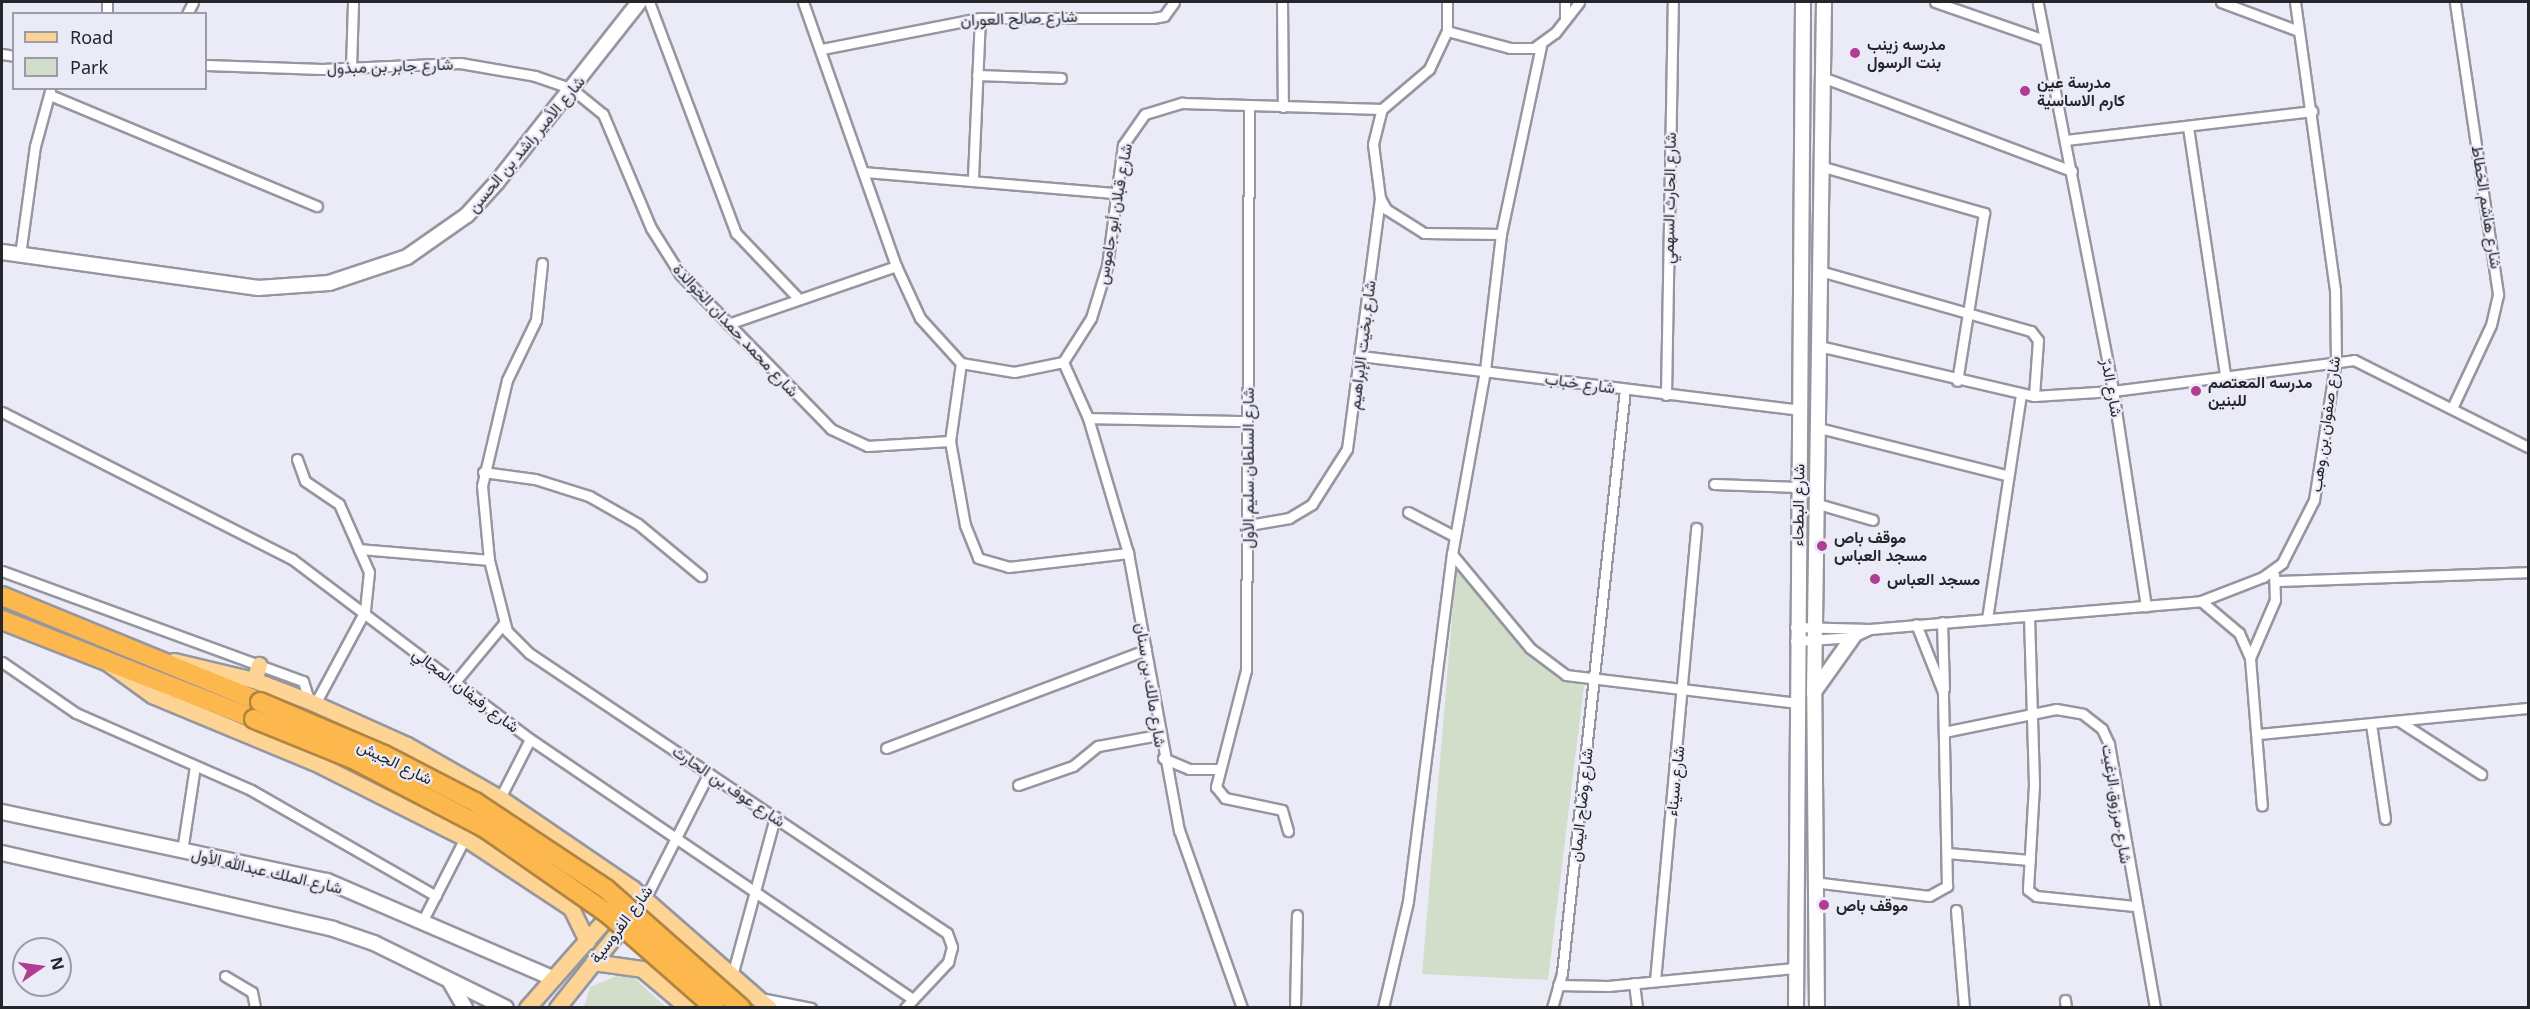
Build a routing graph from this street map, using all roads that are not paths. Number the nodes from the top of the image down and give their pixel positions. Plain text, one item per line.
1 (353, 2) edge
2 (639, 2) edge
3 (649, 2) edge
4 (803, 2) edge
5 (1174, 2) edge
6 (1282, 2) edge
7 (1446, 2) edge
8 (1565, 2) edge
9 (1579, 2) edge
10 (1673, 2) edge
11 (1803, 2) edge
12 (1824, 2) edge
13 (1935, 2) edge
14 (2221, 2) edge
15 (2295, 2) edge
16 (2455, 2) edge
17 (2038, 4) dead end
18 (980, 18) junction
19 (1565, 18) junction
20 (1447, 31) junction
21 (2299, 31) junction
22 (2045, 39) junction
23 (1541, 46) junction
24 (822, 49) junction
25 (207, 65) edge
26 (351, 67) junction
27 (977, 75) junction
28 (1822, 77) junction
29 (1061, 78) dead end
30 (572, 89) junction
31 (50, 92) edge
32 (1249, 105) junction
33 (1283, 107) junction
34 (1382, 109) junction
35 (2312, 111) junction
36 (2188, 127) junction
37 (2066, 140) junction
38 (1820, 166) junction
39 (2072, 171) junction
40 (864, 172) junction
41 (973, 177) junction
42 (1115, 193) junction
43 (1380, 198) junction
44 (317, 206) dead end
45 (1501, 234) junction
46 (2, 252) edge
47 (20, 255) junction
48 (542, 263) dead end
49 (897, 266) junction
50 (1820, 271) junction
51 (798, 298) junction
52 (1965, 311) junction
53 (728, 324) junction
54 (1819, 346) junction
55 (1361, 356) junction
56 (2336, 360) junction
57 (1063, 362) junction
58 (961, 363) junction
59 (1485, 370) junction
60 (2225, 376) junction
61 (1957, 381) junction
62 (1625, 389) junction
63 (2113, 391) junction
64 (1666, 395) junction
65 (2021, 395) junction
66 (2034, 396) junction
67 (2453, 406) junction
68 (1799, 410) junction
69 (2, 412) edge
70 (1088, 418) junction
71 (1247, 421) junction
72 (1819, 428) junction
73 (950, 441) junction
74 (2529, 447) edge
75 (297, 459) dead end
76 (483, 472) junction
77 (2006, 475) junction
78 (1714, 484) dead end
79 (1798, 487) junction
80 (1818, 504) junction
81 (1408, 512) dead end
82 (1872, 520) dead end
83 (1249, 525) junction
84 (1696, 528) dead end
85 (1454, 536) junction
86 (359, 549) junction
87 (1128, 553) junction
88 (1452, 554) junction
89 (489, 560) junction
90 (2, 572) edge
91 (2529, 572) edge
92 (701, 576) dead end
93 (2274, 576) junction
94 (2, 596) edge
95 (2201, 601) junction
96 (2146, 606) junction
97 (365, 612) junction
98 (2029, 616) junction
99 (1987, 619) junction
100 (2, 620) edge
101 (1942, 622) junction
102 (504, 623) junction
103 (1916, 624) junction
104 (1870, 629) junction
105 (1815, 633) junction
106 (1795, 634) junction
107 (1853, 637) junction
108 (1146, 650) junction
109 (151, 656) junction
110 (2250, 658) junction
111 (2, 662) edge
112 (107, 662) junction
113 (259, 665) junction
114 (12, 669) junction
115 (2, 676) edge
116 (254, 680) junction
117 (455, 682) junction
118 (1594, 682) junction
119 (1684, 692) junction
120 (1943, 692) junction
121 (1814, 693) junction
122 (312, 703) junction
123 (1797, 703) junction
124 (2529, 708) edge
125 (257, 711) junction
126 (2032, 711) junction
127 (2399, 721) junction
128 (2371, 724) junction
129 (1944, 732) junction
130 (2258, 734) junction
131 (1158, 735) junction
132 (530, 739) junction
133 (886, 748) dead end
134 (1163, 758) junction
135 (195, 766) junction
136 (1218, 769) junction
137 (709, 773) junction
138 (2481, 774) dead end
139 (1018, 785) dead end
140 (501, 798) junction
141 (2262, 806) dead end
142 (2, 812) edge
143 (776, 817) junction
144 (2385, 819) dead end
145 (1288, 831) dead end
146 (677, 836) junction
147 (465, 838) junction
148 (182, 851) junction
149 (2, 852) edge
150 (1947, 854) junction
151 (2030, 860) junction
152 (1813, 882) junction
153 (633, 888) junction
154 (756, 891) junction
155 (436, 896) junction
156 (645, 898) junction
157 (2134, 906) junction
158 (1956, 910) dead end
159 (1297, 915) dead end
160 (423, 920) junction
161 (587, 941) junction
162 (593, 962) junction
163 (1794, 968) junction
164 (733, 972) junction
165 (443, 974) junction
166 (225, 976) dead end
167 (552, 978) junction
168 (1655, 981) junction
169 (1634, 983) junction
170 (1558, 985) junction
171 (568, 991) junction
172 (913, 999) junction
173 (764, 1003) edge
174 (255, 1008) edge
175 (465, 1008) edge
176 (506, 1008) edge
177 (527, 1008) edge
178 (557, 1008) edge
179 (574, 1008) edge
180 (688, 1008) edge
181 (715, 1008) edge
182 (741, 1008) edge
183 (811, 1008) edge
184 (905, 1008) edge
185 (1242, 1008) edge
186 (1295, 1008) edge
187 (1383, 1008) edge
188 (1552, 1008) edge
189 (1636, 1008) edge
190 (1796, 1008) edge
191 (1816, 1008) edge
192 (1964, 1008) edge
193 (2155, 1008) edge

1 - 26 street
2 - 30 street, شارع الأمير راشد بن الحسن
3 - 51 street
4 - 24 street
5 - 18 street, شارع صالح العوران
6 - 33 street
7 - 20 street
8 - 19 street
9 - 19 street
10 - 64 street, شارع الحارث السهمي
11 - 68 street, شارع البطحاء
12 - 28 street, شارع البطحاء
13 - 22 street
14 - 21 street
15 - 21 street, شارع صفوان بن وهب
16 - 67 street, شارع هاشم الخطاط
17 - 22 street, شارع الدرّ
18 - 24 street, شارع صالح العوران
18 - 27 street
19 - 23 street
20 - 23 street
20 - 34 street
21 - 35 street, شارع صفوان بن وهب
22 - 37 street, شارع الدرّ
23 - 45 street
24 - 40 street
25 - 26 street, شارع جابر بن مبذول
26 - 30 street, شارع جابر بن مبذول
27 - 29 street
27 - 41 street
28 - 38 street, شارع البطحاء
28 - 39 street
30 - 47 street, شارع الأمير راشد بن الحسن
30 - 53 street, شارع محمد حمدان الخوالدة
31 - 44 street
31 - 47 street
32 - 33 street, شارع قبلان أبو جاموس
32 - 42 street, شارع قبلان أبو جاموس
32 - 71 street, شارع السلطان سليم الأول
33 - 34 street, شارع قبلان أبو جاموس
34 - 43 street, شارع بخيت الإبراهيم
35 - 36 street
35 - 56 street, شارع صفوان بن وهب
36 - 37 street
36 - 60 street
37 - 39 street, شارع الدرّ
38 - 50 street, شارع البطحاء
38 - 52 street
39 - 63 street, شارع الدرّ
40 - 41 street
40 - 49 street
41 - 42 street
42 - 57 street, شارع قبلان أبو جاموس
43 - 45 street
43 - 55 street, شارع بخيت الإبراهيم
45 - 59 street
46 - 47 street, شارع الأمير راشد بن الحسن
48 - 76 street
49 - 51 street
49 - 58 street
50 - 52 street
50 - 54 street, شارع البطحاء
51 - 53 street
52 - 61 street
52 - 66 street
53 - 73 street, شارع محمد حمدان الخوالدة
54 - 61 street
54 - 72 street, شارع البطحاء
55 - 59 street, شارع خباب
55 - 83 street, شارع بخيت الإبراهيم
56 - 60 street
56 - 67 street
56 - 93 street, شارع صفوان بن وهب
57 - 58 street
57 - 70 street, شارع مالك بن سنان
58 - 73 street
59 - 62 street, شارع خباب
59 - 85 street
60 - 63 street
61 - 65 street
62 - 64 street, شارع خباب
62 - 118 street, شارع وضاح اليمان
63 - 66 street
63 - 96 street, شارع الدرّ
64 - 68 street, شارع خباب
65 - 66 street
65 - 77 street
67 - 74 street
68 - 79 street, شارع البطحاء
69 - 97 street, شارع رفيفان المجالي
70 - 71 street
70 - 87 street, شارع مالك بن سنان
71 - 83 street, شارع السلطان سليم الأول
72 - 77 street
72 - 80 street, شارع البطحاء
73 - 87 street
75 - 86 street
76 - 89 street
76 - 92 street
77 - 99 street
78 - 79 street
79 - 106 street, شارع البطحاء
80 - 82 street
80 - 105 street, شارع البطحاء
81 - 85 street
83 - 136 street, شارع السلطان سليم الأول
84 - 119 street, شارع سيناء
85 - 88 street
86 - 89 street
86 - 97 street
87 - 108 street, شارع مالك بن سنان
88 - 118 street
88 - 187 street
89 - 102 street
90 - 113 street
91 - 93 street
93 - 95 street, شارع صفوان بن وهب
93 - 110 street
94 - 109 highway, شارع الجيش
95 - 96 street, شارع صفوان بن وهب
95 - 110 street
96 - 98 street, شارع صفوان بن وهب
97 - 117 street, شارع رفيفان المجالي
97 - 122 street
98 - 99 street, شارع صفوان بن وهب
98 - 126 street
99 - 101 street, شارع صفوان بن وهب
100 - 112 highway, شارع الجيش
101 - 103 street, شارع صفوان بن وهب
101 - 120 street
102 - 117 street
102 - 137 street, شارع عوف بن الحارث
103 - 104 street, شارع صفوان بن وهب
103 - 120 street
104 - 105 street, شارع صفوان بن وهب
104 - 107 street, شارع صفوان بن وهب
105 - 106 street, شارع صفوان بن وهب
105 - 106 street, شارع صفوان بن وهب
105 - 107 street, شارع صفوان بن وهب
105 - 121 street, شارع البطحاء
106 - 123 street, شارع البطحاء
107 - 121 street
108 - 131 street, شارع مالك بن سنان
108 - 133 street
109 - 116 main road
109 - 125 highway, شارع الجيش
110 - 130 street
111 - 114 street
112 - 125 highway, شارع الجيش
112 - 147 main road
113 - 116 main road
113 - 122 street
114 - 115 street
114 - 135 street
116 - 122 main road
117 - 132 street, شارع رفيفان المجالي
118 - 119 street
118 - 170 street, شارع وضاح اليمان
119 - 123 street
119 - 168 street, شارع سيناء
120 - 129 street
121 - 152 street, شارع البطحاء
122 - 140 main road
123 - 163 street, شارع البطحاء
124 - 127 street
125 - 181 highway, شارع الجيش, bridge
125 - 182 highway, شارع الجيش, bridge
126 - 129 street, شارع مرزوق الزغيت
126 - 151 street
126 - 157 street, شارع مرزوق الزغيت
127 - 128 street
127 - 138 street
128 - 130 street
128 - 144 street
129 - 150 street
130 - 141 street
131 - 134 street, شارع مالك بن سنان
131 - 139 street
132 - 140 street
132 - 146 street, شارع رفيفان المجالي
134 - 136 street
134 - 185 street, شارع مالك بن سنان
135 - 148 street
135 - 155 street
136 - 145 street
137 - 143 street, شارع عوف بن الحارث
137 - 146 street, شارع الفروسية
140 - 153 main road
142 - 148 street, شارع الملك عبدالله الأول
143 - 154 street
143 - 172 street, شارع عوف بن الحارث
146 - 154 street, شارع رفيفان المجالي
146 - 156 street, شارع الفروسية
147 - 155 street
147 - 161 main road
148 - 160 street, شارع الملك عبدالله الأول
149 - 165 street
150 - 151 street
150 - 152 street
151 - 157 street
152 - 191 street, شارع البطحاء
153 - 156 main road
153 - 161 main road, شارع الفروسية
154 - 164 street
154 - 172 street, شارع رفيفان المجالي
155 - 160 street
156 - 162 main road, شارع الفروسية
156 - 164 main road
157 - 193 street, شارع مرزوق الزغيت
158 - 192 street
159 - 186 street
160 - 167 street, شارع الملك عبدالله الأول
161 - 167 main road, شارع الفروسية
162 - 171 main road, شارع الفروسية
162 - 180 main road
163 - 168 street
163 - 190 street, شارع البطحاء
164 - 173 main road
165 - 175 street
165 - 176 street
166 - 174 street
167 - 171 main road, شارع الملك عبدالله الأول
167 - 177 main road, شارع الفروسية
168 - 169 street
169 - 170 street
169 - 189 street
170 - 188 street, شارع وضاح اليمان
171 - 178 main road, شارع الفروسية
171 - 179 main road
172 - 184 street, شارع عوف بن الحارث
173 - 183 street

